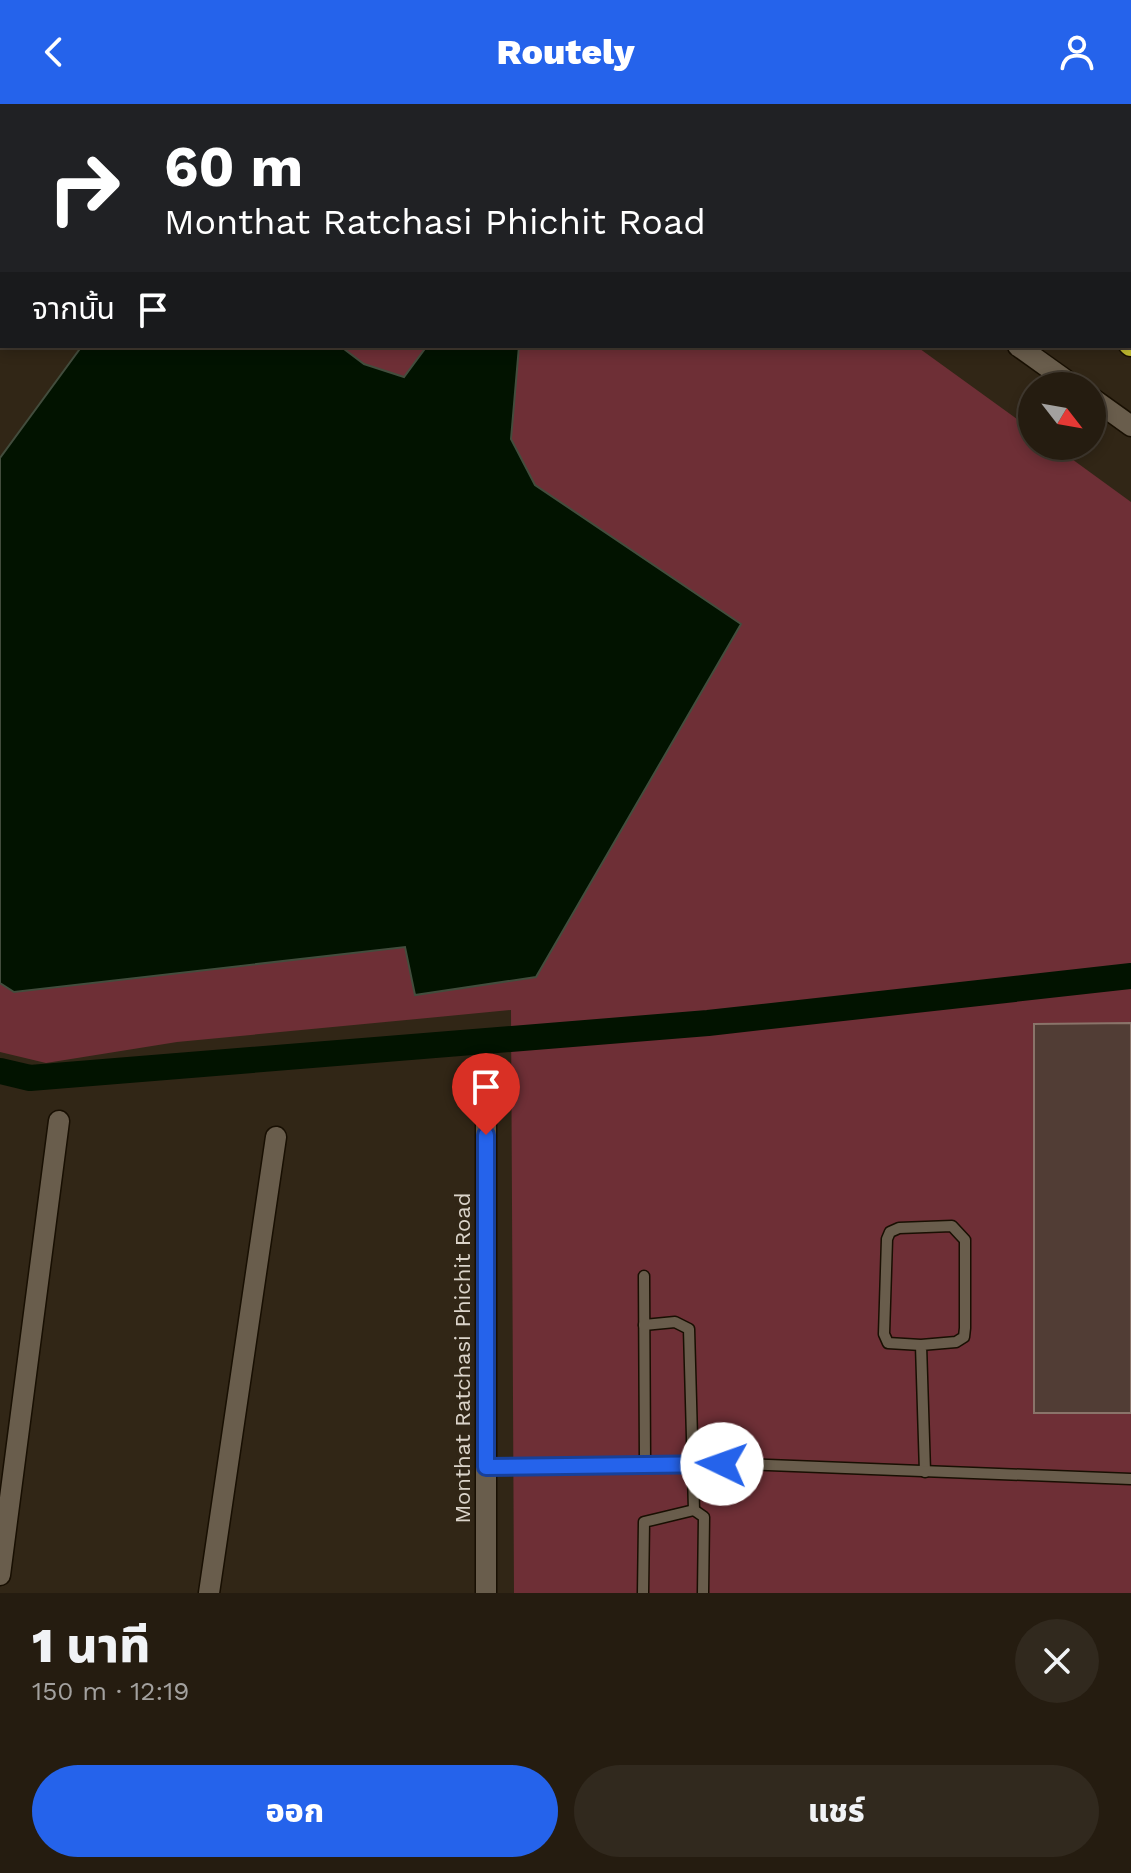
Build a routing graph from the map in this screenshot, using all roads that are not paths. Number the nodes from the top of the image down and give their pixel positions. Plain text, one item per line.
1 (1021, 348) edge
2 (1054, 372) edge
3 (1106, 408) edge
4 (1131, 426) edge
5 (486, 1075) dead end
6 (59, 1121) dead end
7 (276, 1137) dead end
8 (644, 1276) dead end
9 (644, 1325) junction
10 (921, 1345) junction
11 (691, 1462) junction
12 (645, 1463) junction
13 (486, 1467) junction
14 (925, 1472) junction
15 (1131, 1479) edge
16 (694, 1510) junction
17 (0, 1575) edge
18 (209, 1593) edge
19 (486, 1593) edge
20 (643, 1593) edge
21 (703, 1593) edge

1 - 2 street
3 - 4 street
5 - 13 street, Monthat Ratchasi Phichit Road
6 - 17 street
7 - 18 street
8 - 9 lane
9 - 11 lane
9 - 12 lane
10 - 10 lane
10 - 14 lane
11 - 12 lane
11 - 14 lane
11 - 16 lane
12 - 13 lane
13 - 19 street, Monthat Ratchasi Phichit Road
14 - 15 lane
16 - 20 lane
16 - 21 lane

